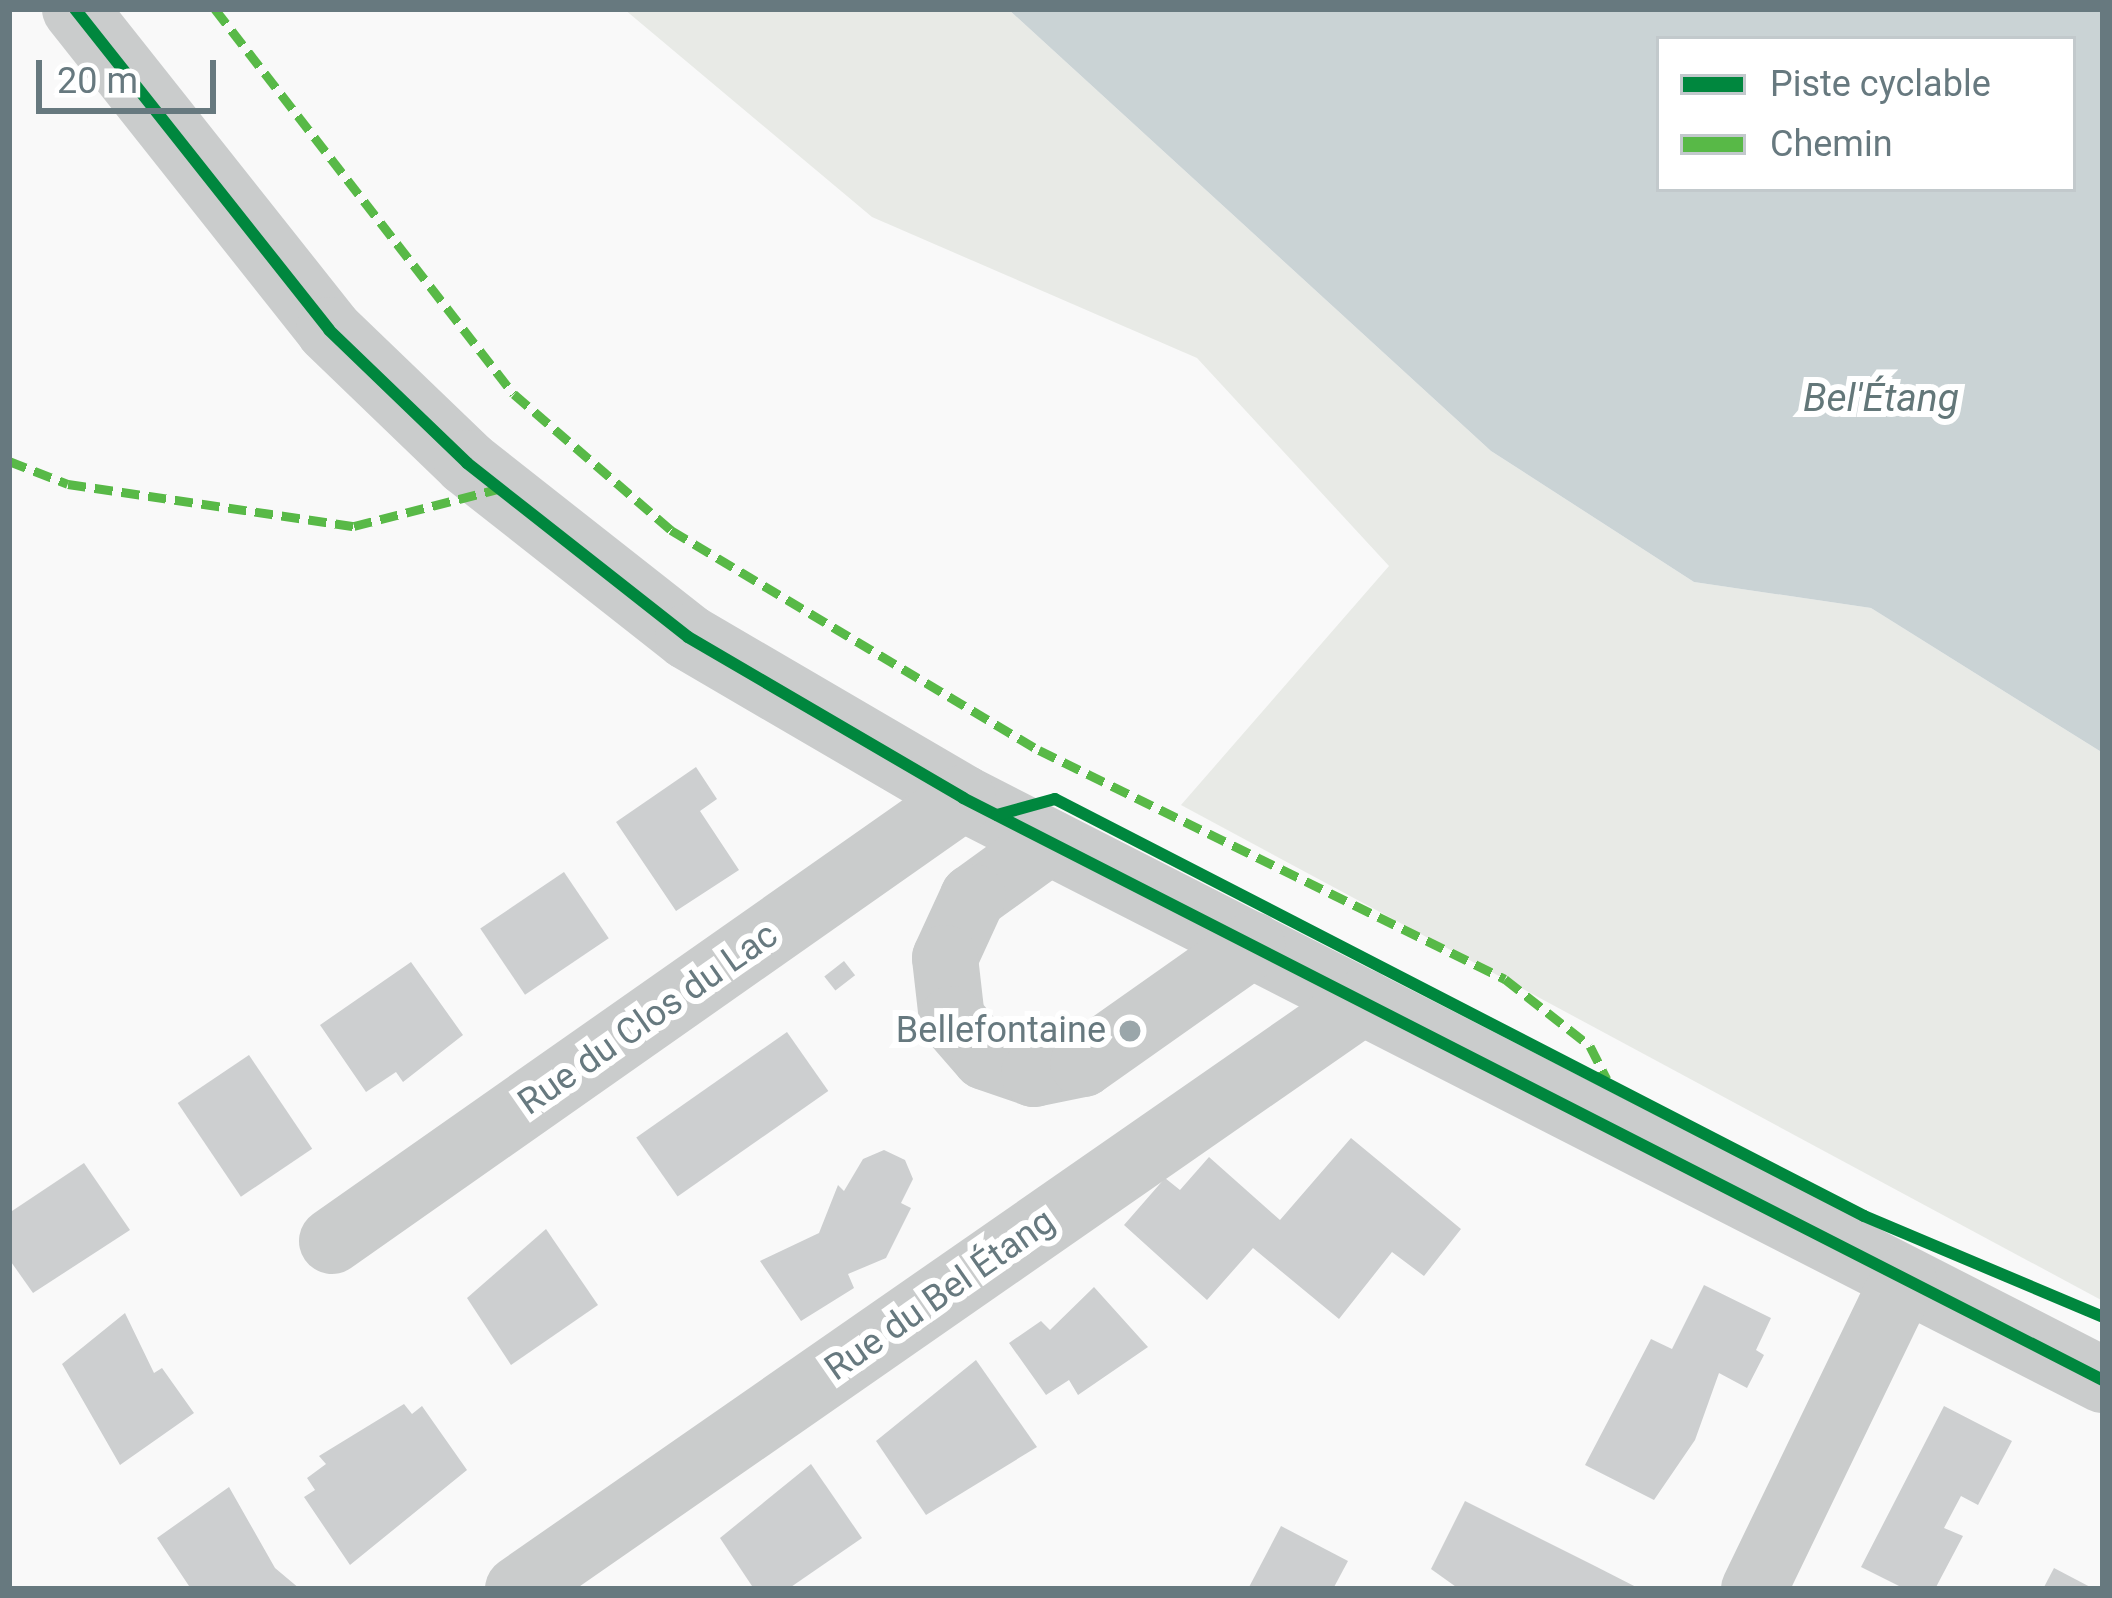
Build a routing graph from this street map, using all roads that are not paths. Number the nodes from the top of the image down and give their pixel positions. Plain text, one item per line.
1 (75, 9) edge
2 (963, 798) junction
3 (1049, 842) junction
4 (1252, 945) junction
5 (1364, 1002) junction
6 (332, 1240) dead end
7 (1904, 1279) junction
8 (2103, 1380) edge
9 (518, 1589) edge
10 (1754, 1589) edge

1 - 2 street
2 - 3 street
2 - 6 street, Rue du Clos du Lac
3 - 4 street
3 - 4 street
4 - 5 street
5 - 7 street
5 - 9 street, Rue du Bel Étang
7 - 8 street
7 - 10 street

